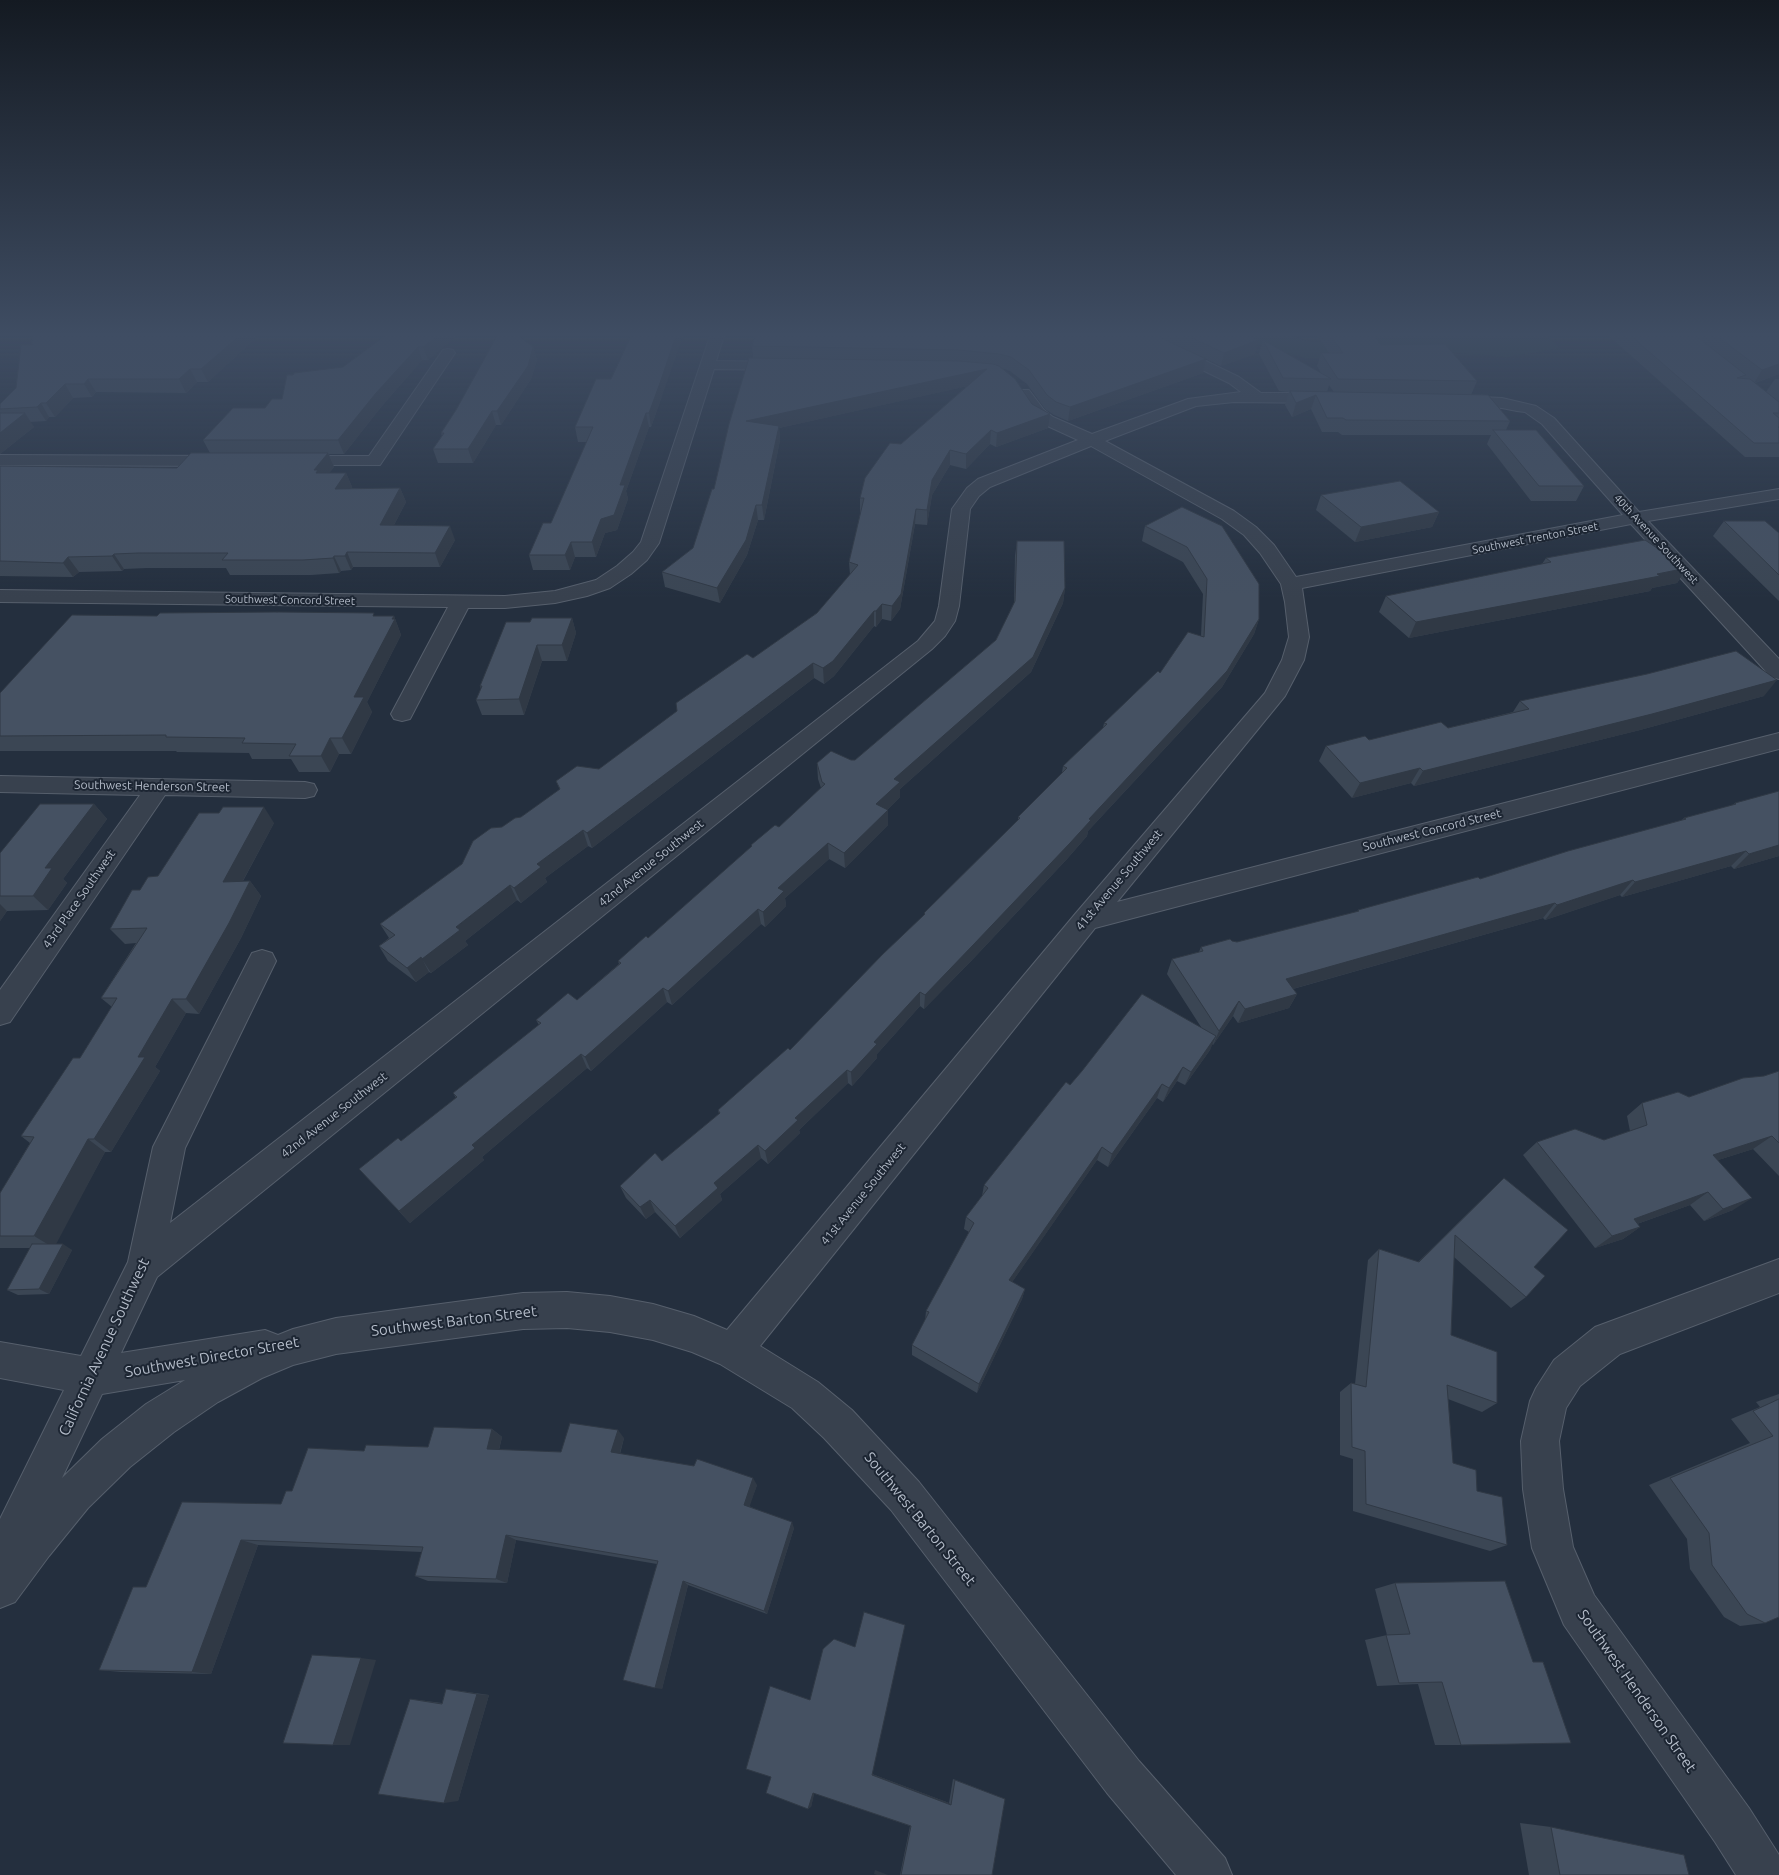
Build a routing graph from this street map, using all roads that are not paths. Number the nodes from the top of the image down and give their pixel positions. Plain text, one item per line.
1 (400, 424) edge
2 (689, 424) edge
3 (1056, 424) edge
4 (1134, 424) edge
5 (1550, 424) edge
6 (1092, 440) junction
7 (0, 460) edge
8 (239, 461) edge
9 (278, 461) edge
10 (1779, 494) edge
11 (1635, 518) junction
12 (1291, 584) junction
13 (0, 596) edge
14 (461, 602) junction
15 (1779, 672) edge
16 (402, 714) dead end
17 (1779, 741) edge
18 (0, 784) edge
19 (159, 786) junction
20 (305, 790) dead end
21 (1086, 920) junction
22 (262, 961) dead end
23 (0, 1013) edge
24 (145, 1265) junction
25 (1779, 1276) edge
26 (336, 1336) junction
27 (733, 1351) junction
28 (0, 1360) edge
29 (92, 1377) junction
30 (0, 1563) edge
31 (0, 1587) edge
32 (1208, 1875) edge
33 (1764, 1875) edge

1 - 9 street
2 - 14 street, Southwest Concord Street
3 - 6 street, 41st Avenue Southwest
4 - 6 street, 42nd Avenue Southwest
5 - 11 street, 40th Avenue Southwest
6 - 12 street, 41st Avenue Southwest
6 - 24 street, 42nd Avenue Southwest
7 - 8 street
10 - 11 street, Southwest Trenton Street
11 - 12 street, Southwest Trenton Street
11 - 15 street, 40th Avenue Southwest
12 - 21 street, 41st Avenue Southwest
13 - 14 street, Southwest Concord Street
14 - 16 street
17 - 21 street, Southwest Concord Street
18 - 19 street, Southwest Henderson Street
19 - 20 street, Southwest Henderson Street
19 - 23 street, 43rd Place Southwest
21 - 27 street, 41st Avenue Southwest
22 - 24 street, California Avenue Southwest
24 - 29 street, California Avenue Southwest
25 - 33 street, Southwest Henderson Street
26 - 27 street, Southwest Barton Street
26 - 29 street, Southwest Director Street
26 - 31 street, Southwest Barton Street
27 - 32 street, Southwest Barton Street
28 - 29 street, Southwest Director Street
29 - 30 street, California Avenue Southwest

